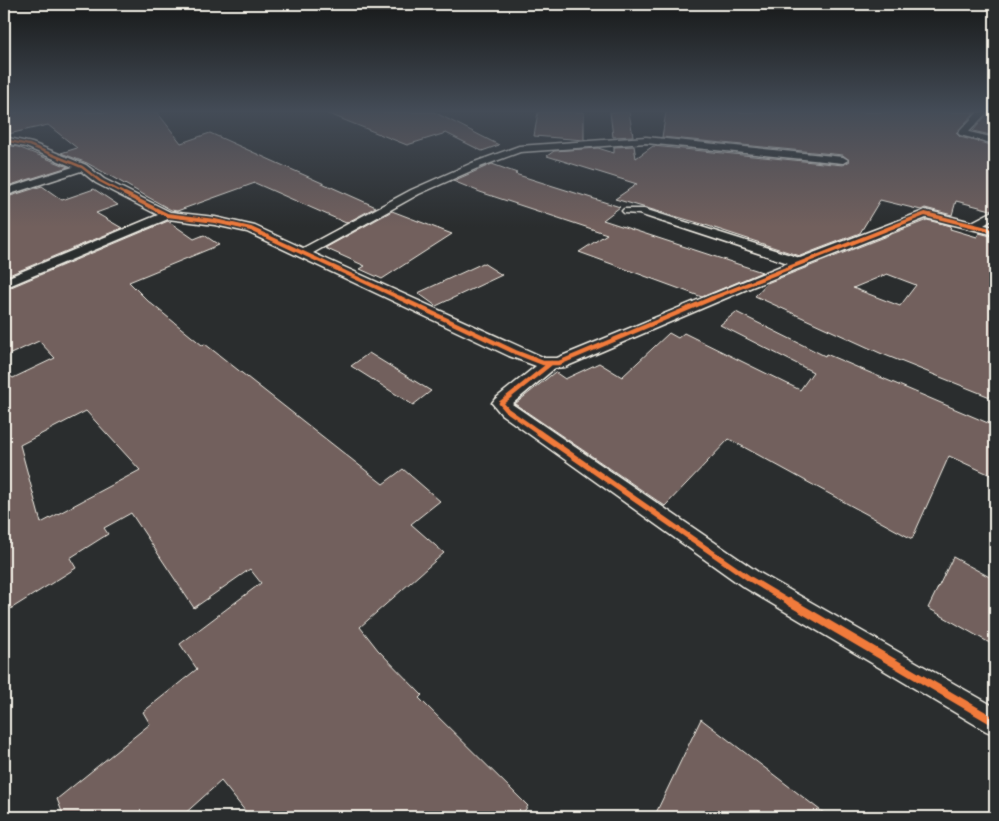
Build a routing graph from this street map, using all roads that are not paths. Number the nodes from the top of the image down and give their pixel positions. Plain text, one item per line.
1 (43, 150) edge
2 (515, 150) edge
3 (748, 150) edge
4 (843, 160) dead end
5 (82, 167) junction
6 (4, 193) edge
7 (628, 212) dead end
8 (995, 213) edge
9 (167, 215) junction
10 (975, 225) junction
11 (995, 231) edge
12 (302, 254) junction
13 (801, 263) junction
14 (4, 284) edge
15 (551, 363) junction
16 (995, 722) edge

1 - 5 street
2 - 12 street
3 - 4 street
5 - 6 street
5 - 9 street
7 - 13 street
8 - 10 street
9 - 12 street
9 - 14 street
10 - 11 street
10 - 13 street
12 - 15 street
13 - 15 street
15 - 16 street

